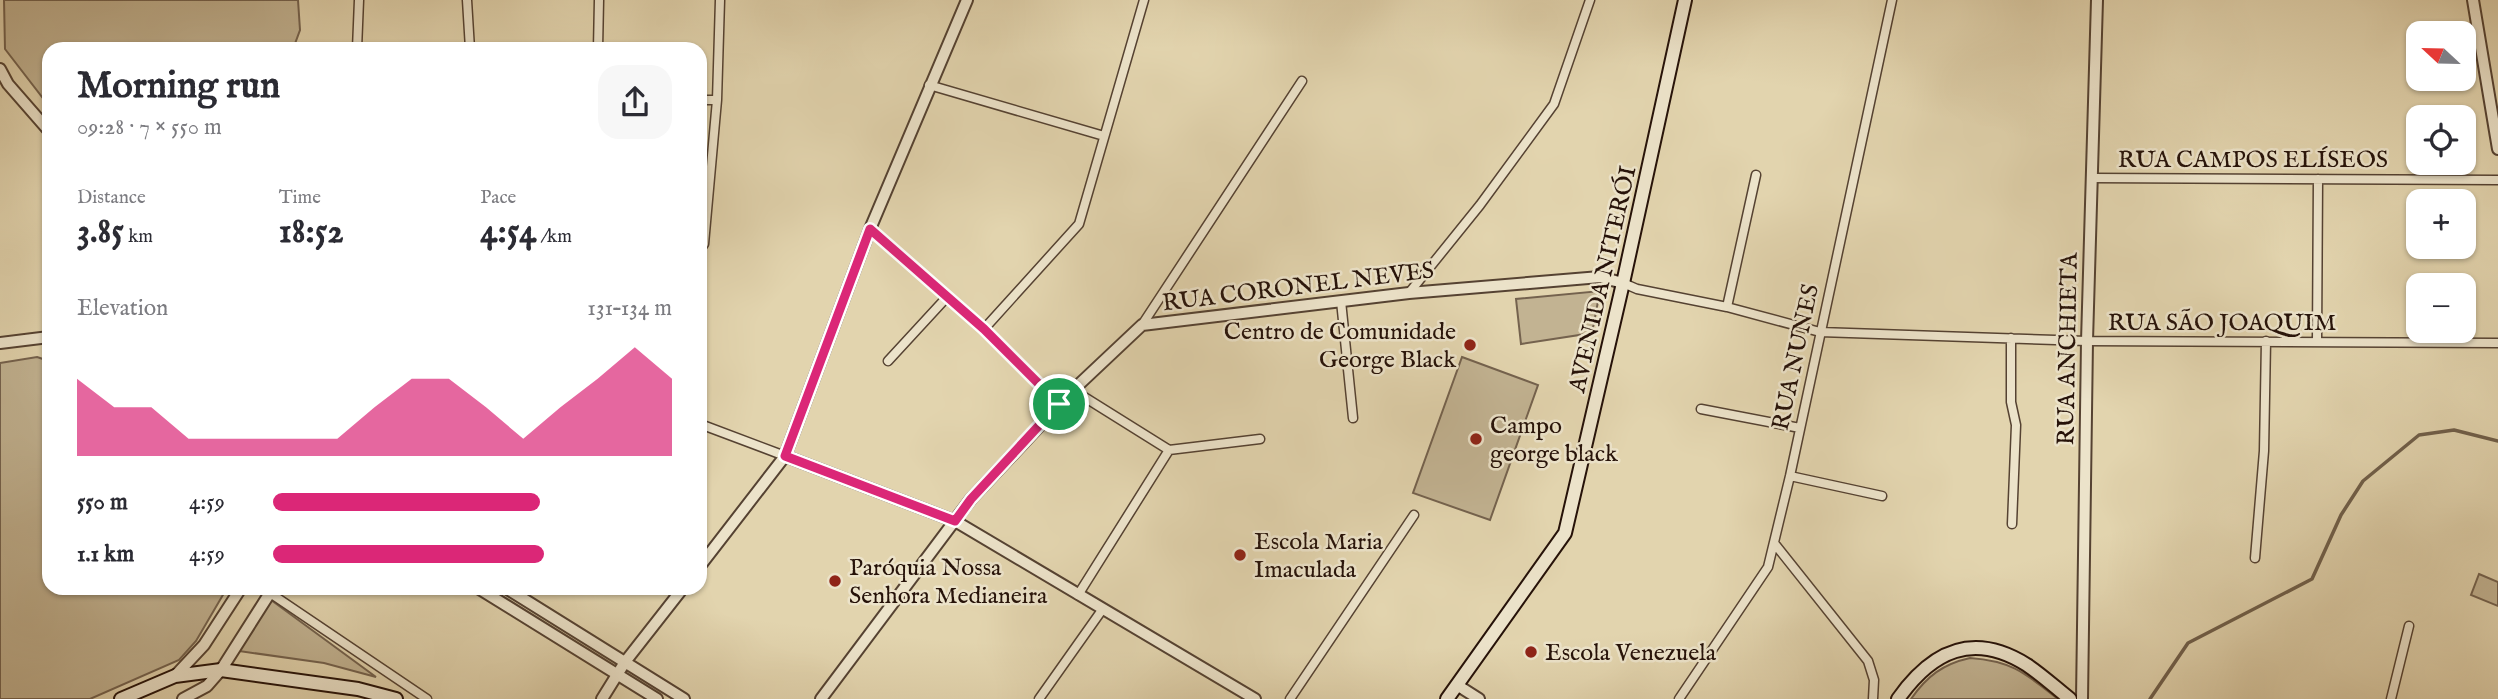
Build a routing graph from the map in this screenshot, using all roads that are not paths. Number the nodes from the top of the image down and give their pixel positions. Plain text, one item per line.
1 (359, 0) edge
2 (467, 0) edge
3 (599, 0) edge
4 (720, 0) edge
5 (967, 0) edge
6 (1144, 0) edge
7 (1590, 0) edge
8 (1685, 0) edge
9 (1892, 0) edge
10 (2097, 0) edge
11 (2473, 0) edge
12 (357, 42) edge
13 (470, 42) edge
14 (598, 42) edge
15 (0, 69) edge
16 (4, 80) edge
17 (1302, 81) dead end
18 (929, 85) junction
19 (707, 100) edge
20 (717, 100) junction
21 (42, 123) edge
22 (1104, 136) junction
23 (2498, 149) edge
24 (1756, 175) dead end
25 (2092, 178) junction
26 (2318, 178) junction
27 (2498, 180) edge
28 (707, 211) edge
29 (870, 229) junction
30 (1623, 283) junction
31 (1409, 293) junction
32 (947, 297) junction
33 (1341, 301) junction
34 (1727, 307) junction
35 (1142, 326) junction
36 (984, 329) junction
37 (1820, 332) junction
38 (42, 338) edge
39 (2011, 338) junction
40 (2087, 341) junction
41 (2266, 341) junction
42 (2317, 342) junction
43 (0, 343) edge
44 (2498, 343) edge
45 (888, 361) dead end
46 (1073, 390) junction
47 (1059, 404) junction
48 (1701, 409) dead end
49 (1353, 418) dead end
50 (707, 427) edge
51 (1800, 428) junction
52 (1260, 439) dead end
53 (1169, 450) junction
54 (785, 456) junction
55 (1790, 476) junction
56 (1882, 496) dead end
57 (1414, 515) dead end
58 (955, 521) junction
59 (2012, 524) dead end
60 (1774, 543) junction
61 (707, 557) edge
62 (2255, 558) dead end
63 (236, 595) edge
64 (269, 595) edge
65 (279, 595) edge
66 (489, 595) edge
67 (517, 595) edge
68 (678, 595) edge
69 (1078, 595) junction
70 (1102, 610) junction
71 (2409, 626) dead end
72 (625, 663) junction
73 (221, 670) junction
74 (617, 675) junction
75 (175, 676) junction
76 (1457, 685) junction
77 (1248, 697) edge
78 (121, 699) edge
79 (183, 699) edge
80 (396, 699) edge
81 (427, 699) edge
82 (602, 699) edge
83 (657, 699) edge
84 (684, 699) edge
85 (821, 699) edge
86 (1040, 699) edge
87 (1290, 699) edge
88 (1447, 699) edge
89 (1479, 699) edge
90 (1679, 699) edge
91 (1873, 699) edge
92 (1898, 699) edge
93 (2070, 699) edge
94 (2082, 699) edge
95 (2391, 699) edge

1 - 12 street
2 - 13 street
3 - 14 street
4 - 20 street
5 - 18 street
6 - 22 street
7 - 31 street
8 - 30 main road, AVENIDA NITERÓI
9 - 37 street, RUA NUNES
10 - 25 street, RUA ANCHIETA
11 - 23 street
15 - 16 street
16 - 21 street
17 - 35 street
18 - 22 street
18 - 29 street
19 - 20 street
20 - 28 street
22 - 36 street
24 - 34 street
25 - 26 street, RUA CAMPOS ELÍSEOS
25 - 40 street, RUA ANCHIETA
26 - 27 street, RUA CAMPOS ELÍSEOS
26 - 42 street
29 - 32 street
29 - 54 street
30 - 31 street, RUA CORONEL NEVES
30 - 34 street, RUA CORONEL NEVES
30 - 76 main road, AVENIDA NITERÓI
31 - 33 street, RUA CORONEL NEVES
32 - 36 street
32 - 45 street
33 - 35 street, RUA CORONEL NEVES
33 - 49 street
34 - 37 street, RUA CORONEL NEVES
35 - 46 street, RUA CORONEL NEVES
36 - 47 street
37 - 39 street, RUA SÃO JOAQUIM
37 - 51 street, RUA NUNES
38 - 43 street
39 - 40 street, RUA SÃO JOAQUIM
39 - 59 street
40 - 41 street, RUA SÃO JOAQUIM
40 - 94 street, RUA ANCHIETA
41 - 42 street, RUA SÃO JOAQUIM
41 - 62 street
42 - 44 street, RUA SÃO JOAQUIM
46 - 47 street, RUA CORONEL NEVES
46 - 53 street
47 - 58 street, RUA CORONEL NEVES
48 - 51 street
50 - 54 street
51 - 55 street, RUA NUNES
52 - 53 street
53 - 69 street
54 - 58 street
54 - 61 street
55 - 56 street
55 - 60 street, RUA NUNES
57 - 87 street
58 - 69 street
58 - 85 street, RUA CORONEL NEVES
60 - 90 street, RUA NUNES
60 - 91 street
63 - 75 street
64 - 73 street
65 - 81 street
66 - 74 street
67 - 72 street
68 - 72 street
69 - 70 street
70 - 77 street
70 - 86 street
71 - 95 street
72 - 74 street
72 - 84 street
73 - 75 main road
73 - 79 street
73 - 80 main road
74 - 82 street
74 - 83 street
75 - 78 main road
76 - 88 main road, AVENIDA NITERÓI
76 - 89 street
92 - 93 main road

